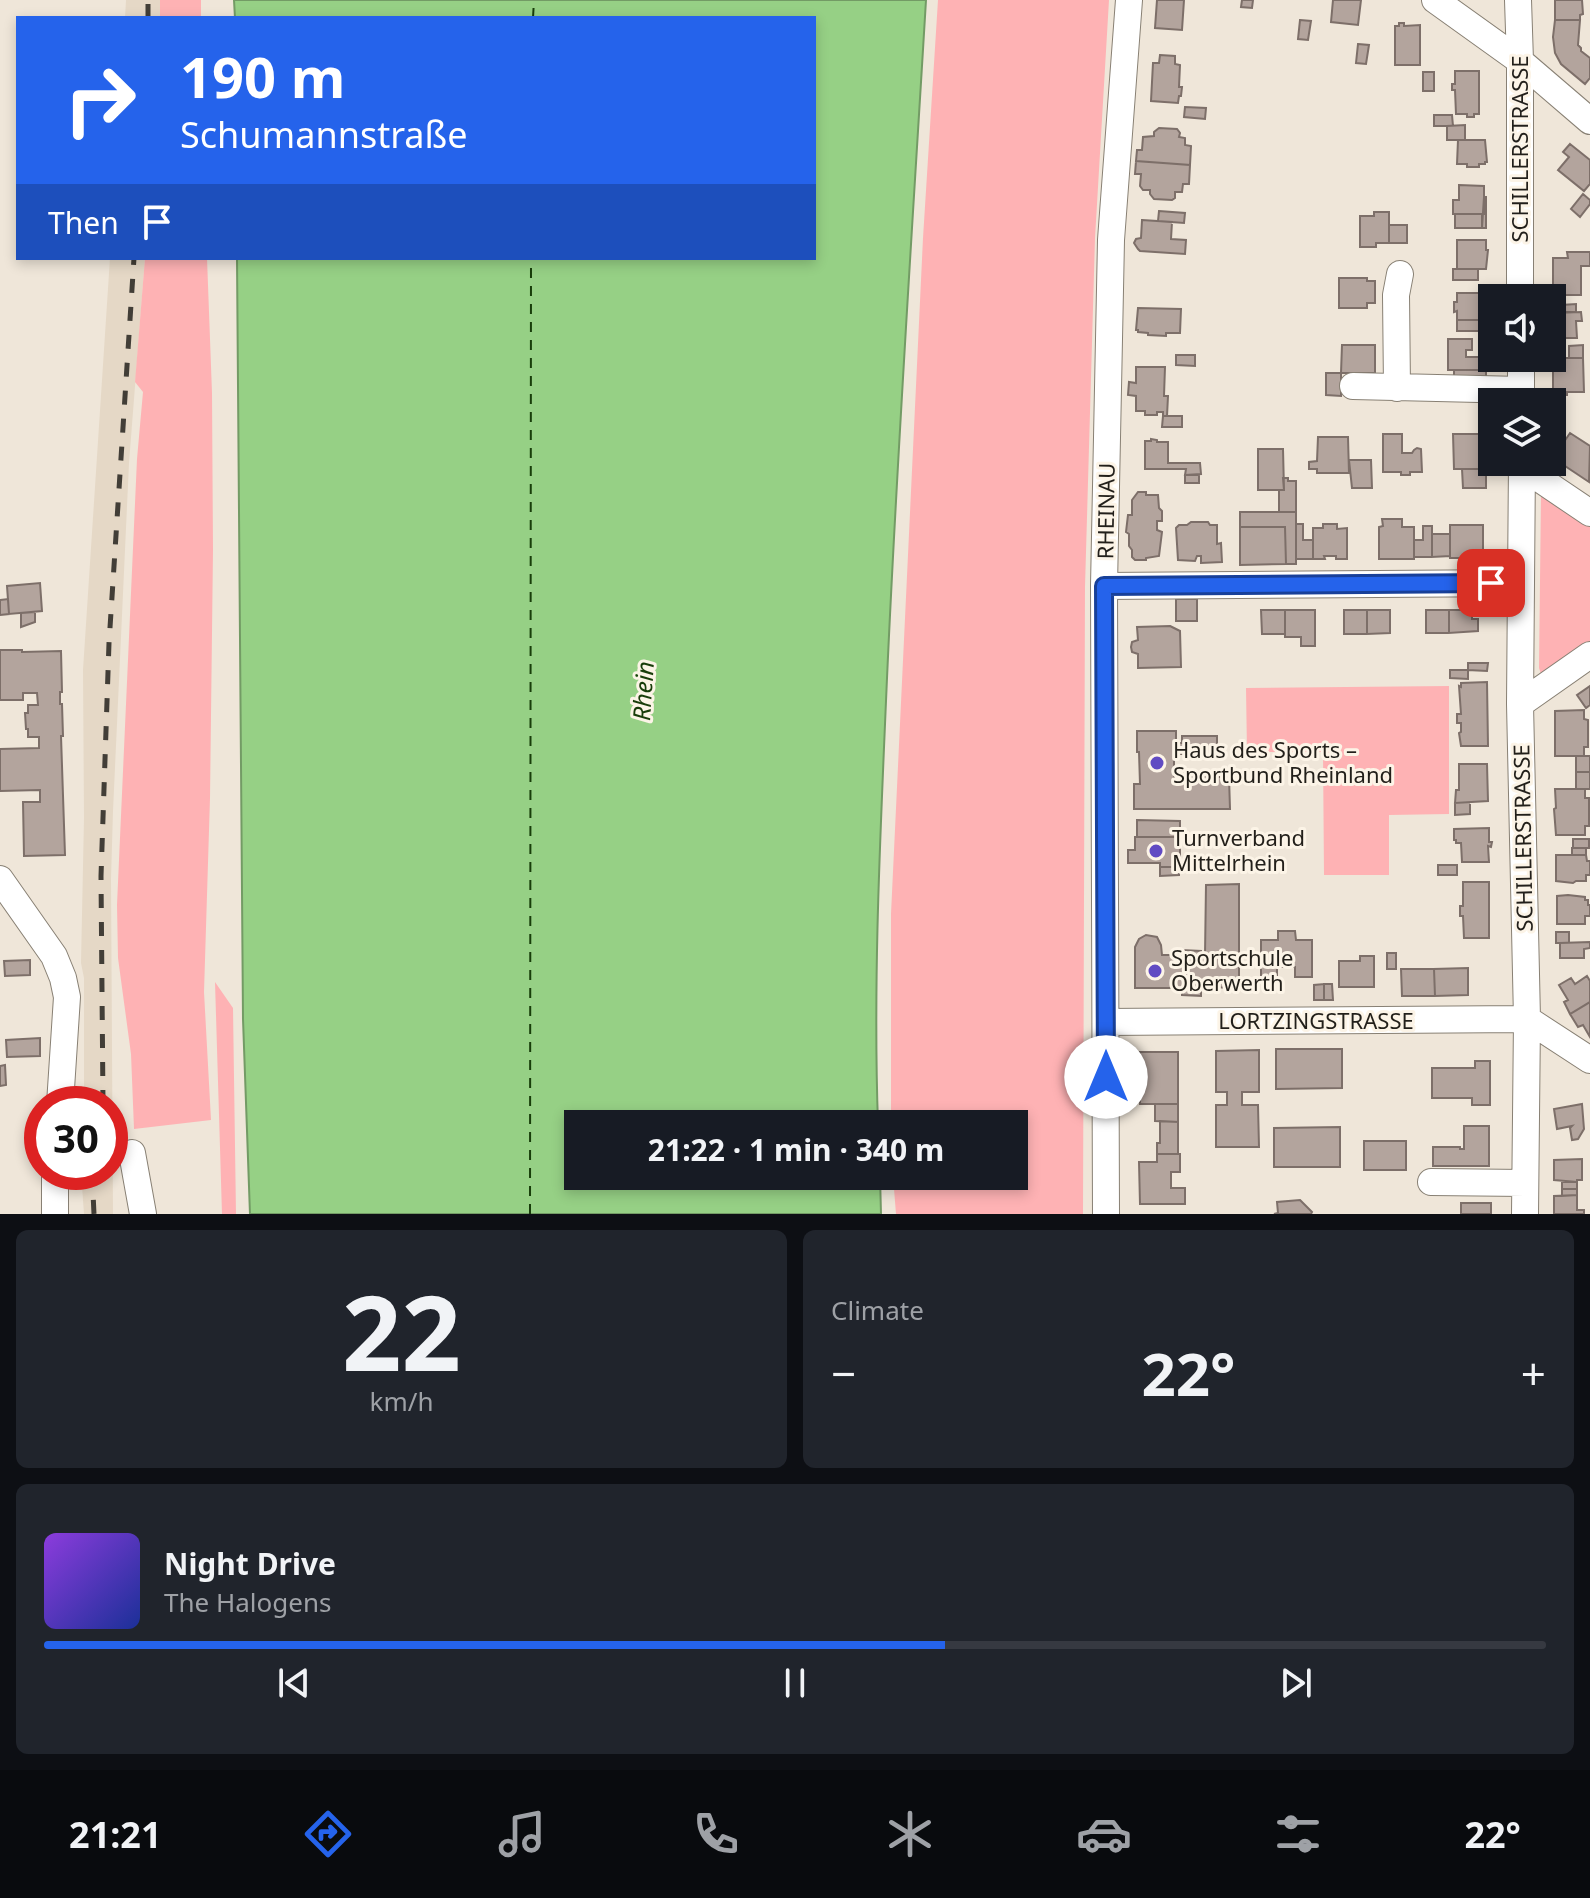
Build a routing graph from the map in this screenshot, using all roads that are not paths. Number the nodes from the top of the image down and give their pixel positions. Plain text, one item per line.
1 (1129, 0) edge
2 (1435, 0) edge
3 (1518, 0) edge
4 (1520, 61) junction
5 (1590, 121) edge
6 (1400, 274) dead end
7 (1520, 284) edge
8 (1353, 386) dead end
9 (1397, 388) junction
10 (1478, 393) edge
11 (1522, 476) edge
12 (1539, 476) edge
13 (1590, 513) edge
14 (1521, 583) junction
15 (1104, 586) junction
16 (1590, 655) edge
17 (1520, 704) junction
18 (0, 879) edge
19 (1527, 1019) junction
20 (1106, 1022) junction
21 (1590, 1060) edge
22 (61, 1086) edge
23 (132, 1153) dead end
24 (1431, 1182) dead end
25 (1525, 1183) junction
26 (55, 1190) edge
27 (55, 1214) edge
28 (143, 1214) edge
29 (1106, 1214) edge
30 (1525, 1214) edge

1 - 15 street, RHEINAU
2 - 4 street
3 - 4 street, SCHILLERSTRASSE
4 - 5 street
4 - 7 street, SCHILLERSTRASSE
6 - 9 street
8 - 9 street
9 - 10 street
11 - 14 street, SCHILLERSTRASSE
12 - 13 street
14 - 15 street
14 - 17 street, SCHILLERSTRASSE
15 - 20 street, RHEINAU
16 - 17 street
17 - 19 street, SCHILLERSTRASSE
18 - 22 street
19 - 20 street, LORTZINGSTRASSE
19 - 21 street
19 - 25 street, SCHILLERSTRASSE
20 - 29 street, RHEINAU
23 - 28 street
24 - 25 street
25 - 30 street, SCHILLERSTRASSE
26 - 27 street

